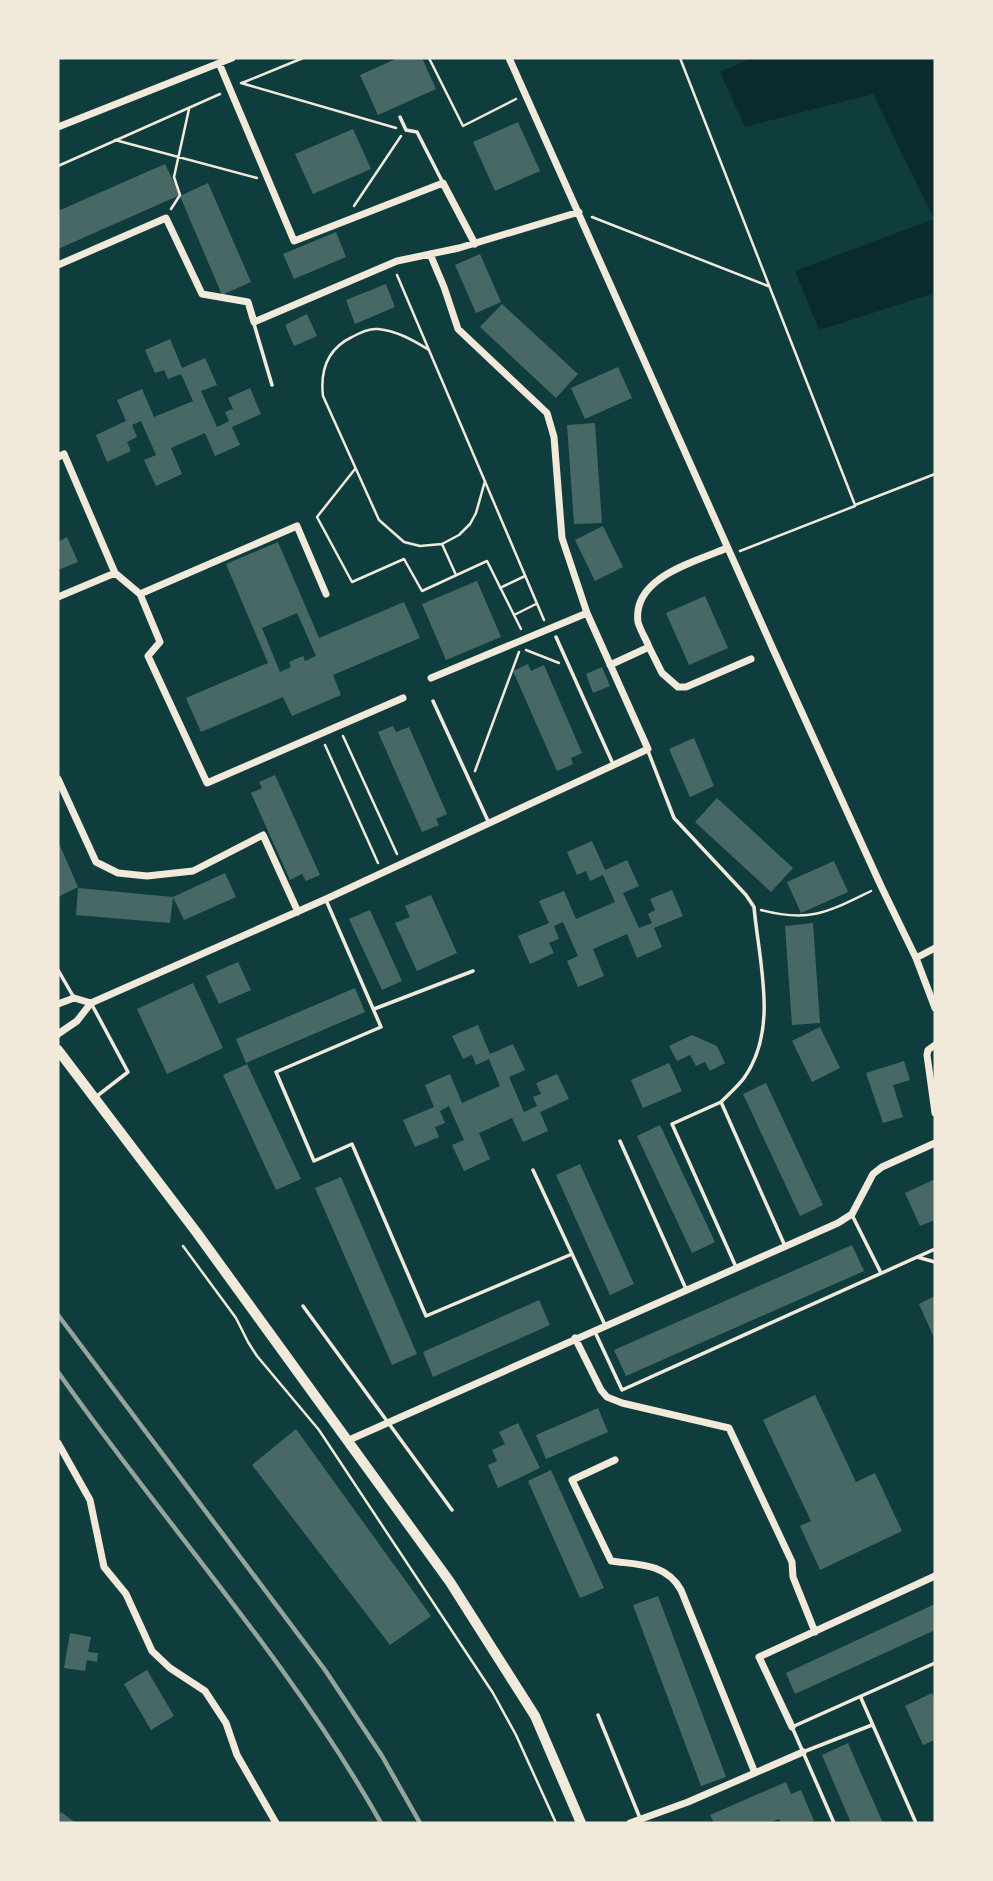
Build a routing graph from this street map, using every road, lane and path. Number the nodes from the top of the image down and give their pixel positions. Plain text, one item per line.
1 (232, 58) edge
2 (303, 58) edge
3 (429, 58) edge
4 (509, 58) edge
5 (680, 58) edge
6 (219, 63) junction
7 (230, 89) junction
8 (525, 94) junction
9 (190, 107) junction
10 (400, 117) dead end
11 (58, 127) edge
12 (405, 131) junction
13 (115, 140) junction
14 (177, 159) junction
15 (58, 166) edge
16 (269, 181) junction
17 (443, 183) junction
18 (579, 212) junction
19 (166, 218) junction
20 (341, 225) junction
21 (475, 244) junction
22 (430, 254) junction
23 (58, 265) edge
24 (397, 275) dead end
25 (769, 286) junction
26 (254, 322) junction
27 (429, 350) junction
28 (272, 386) dead end
29 (58, 457) edge
30 (356, 468) junction
31 (935, 474) edge
32 (485, 481) junction
33 (855, 505) junction
34 (442, 544) junction
35 (729, 551) junction
36 (115, 573) junction
37 (456, 575) junction
38 (525, 576) junction
39 (500, 588) junction
40 (141, 594) junction
41 (326, 594) dead end
42 (58, 597) edge
43 (537, 604) junction
44 (587, 613) junction
45 (513, 615) junction
46 (548, 629) junction
47 (556, 637) dead end
48 (526, 639) junction
49 (649, 647) junction
50 (751, 659) dead end
51 (610, 665) junction
52 (569, 666) junction
53 (431, 678) dead end
54 (403, 698) dead end
55 (433, 701) dead end
56 (342, 734) dead end
57 (324, 743) dead end
58 (648, 749) junction
59 (614, 765) junction
60 (58, 779) edge
61 (470, 782) junction
62 (489, 823) junction
63 (401, 864) junction
64 (382, 873) junction
65 (881, 886) junction
66 (326, 900) junction
67 (754, 907) junction
68 (298, 912) junction
69 (935, 948) edge
70 (916, 958) junction
71 (58, 970) edge
72 (473, 971) dead end
73 (74, 998) junction
74 (91, 1003) junction
75 (58, 1004) edge
76 (935, 1008) edge
77 (373, 1010) junction
78 (58, 1034) edge
79 (935, 1045) edge
80 (58, 1050) edge
81 (95, 1097) junction
82 (721, 1102) junction
83 (935, 1113) edge
84 (620, 1141) dead end
85 (935, 1143) edge
86 (533, 1170) dead end
87 (852, 1214) junction
88 (785, 1245) junction
89 (183, 1246) dead end
90 (935, 1249) edge
91 (572, 1254) junction
92 (916, 1257) junction
93 (935, 1262) edge
94 (736, 1268) junction
95 (881, 1273) junction
96 (686, 1289) junction
97 (303, 1306) dead end
98 (605, 1325) junction
99 (594, 1330) junction
100 (575, 1338) junction
101 (386, 1422) junction
102 (349, 1440) junction
103 (58, 1443) edge
104 (615, 1460) dead end
105 (452, 1510) dead end
106 (935, 1576) edge
107 (815, 1632) junction
108 (935, 1663) edge
109 (861, 1698) junction
110 (598, 1715) dead end
111 (872, 1725) junction
112 (792, 1727) junction
113 (803, 1752) junction
114 (755, 1773) junction
115 (642, 1821) edge
116 (276, 1823) edge
117 (555, 1823) edge
118 (581, 1823) edge
119 (630, 1823) edge
120 (834, 1823) edge
121 (916, 1823) edge

1 - 6 street
2 - 12 path
3 - 8 path
4 - 8 street
5 - 25 path
6 - 7 street
6 - 11 street
7 - 9 path
7 - 16 street
8 - 18 street
9 - 13 path
9 - 14 path
10 - 12 lane
12 - 17 lane
12 - 20 path
13 - 14 path
13 - 15 path
14 - 16 path
14 - 19 path
16 - 20 street
17 - 20 street
17 - 21 street
18 - 21 street
18 - 25 path
18 - 35 street
19 - 23 street
19 - 26 street
21 - 22 street
22 - 26 street
22 - 44 street
24 - 27 path
25 - 33 path
26 - 28 lane
27 - 30 path
27 - 32 path
29 - 36 street
30 - 34 path
30 - 37 path
31 - 33 path
32 - 34 path
32 - 38 path
33 - 35 path
34 - 37 path
35 - 49 street
35 - 65 street
36 - 40 street
36 - 42 street
37 - 39 path
38 - 39 path
38 - 43 path
39 - 45 path
40 - 41 street
40 - 54 street
43 - 45 path
43 - 46 path
44 - 46 street
44 - 51 street
45 - 48 path
46 - 48 street
47 - 52 lane
48 - 53 street
49 - 50 street
49 - 51 street
51 - 58 street
52 - 59 lane
52 - 61 path
55 - 61 lane
56 - 63 path
57 - 64 path
58 - 59 street
58 - 67 lane
59 - 62 street
60 - 68 street
61 - 62 lane
62 - 63 street
63 - 64 street
64 - 66 street
65 - 67 path
65 - 70 street
66 - 68 street
66 - 77 lane
67 - 82 lane
68 - 74 street
69 - 70 street
70 - 76 street
71 - 73 lane
72 - 77 lane
73 - 74 street
73 - 75 street
74 - 78 street
74 - 81 lane
77 - 91 lane
79 - 83 street
80 - 81 main road
81 - 102 main road
82 - 88 lane
82 - 94 lane
84 - 96 lane
85 - 87 street
86 - 91 lane
87 - 88 street
87 - 95 lane
88 - 94 street
89 - 117 path
90 - 92 lane
91 - 98 lane
92 - 93 lane
92 - 95 lane
94 - 96 street
95 - 99 lane
96 - 98 street
97 - 101 lane
98 - 99 street
99 - 100 street
100 - 101 street
100 - 107 street
101 - 102 street
101 - 105 lane
102 - 118 main road
103 - 116 street
104 - 114 street
106 - 107 street
107 - 112 street
108 - 109 lane
109 - 111 lane
109 - 112 lane
110 - 115 lane
111 - 113 lane
111 - 121 lane
112 - 113 lane
113 - 114 street
113 - 120 lane
114 - 115 street
115 - 119 street

